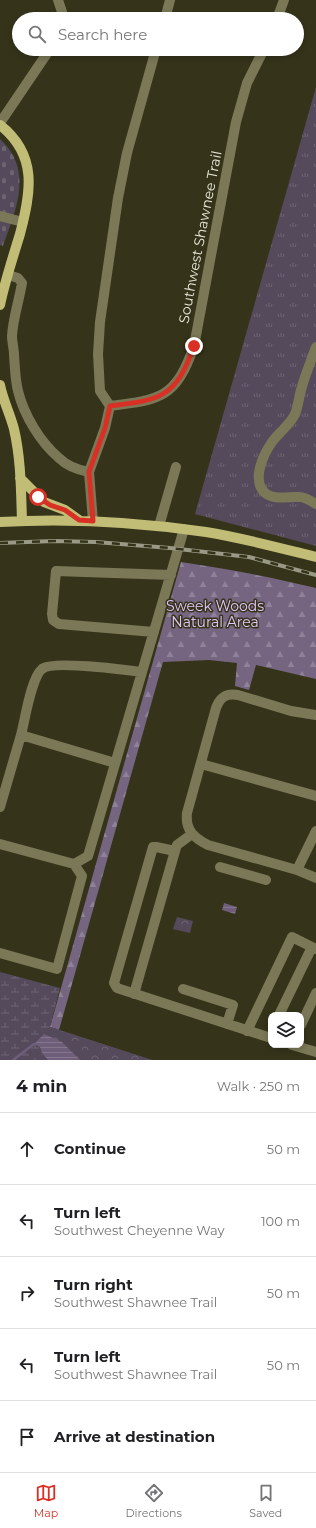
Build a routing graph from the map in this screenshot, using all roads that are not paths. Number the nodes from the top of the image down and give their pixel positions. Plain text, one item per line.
1 (58, 0) edge
2 (170, 0) edge
3 (284, 0) edge
4 (62, 12) edge
5 (167, 12) edge
6 (280, 12) edge
7 (45, 56) edge
8 (154, 56) edge
9 (260, 56) edge
10 (0, 124) edge
11 (0, 216) edge
12 (23, 222) junction
13 (6, 273) edge
14 (0, 305) edge
15 (316, 347) edge
16 (0, 387) edge
17 (110, 406) junction
18 (176, 467) dead end
19 (89, 472) junction
20 (20, 478) junction
21 (316, 504) edge
22 (79, 520) junction
23 (22, 521) junction
24 (93, 521) junction
25 (0, 522) edge
26 (159, 526) junction
27 (184, 529) junction
28 (316, 557) edge
29 (171, 575) junction
30 (154, 632) junction
31 (142, 672) junction
32 (316, 715) edge
33 (21, 735) junction
34 (115, 763) junction
35 (201, 764) junction
36 (316, 796) edge
37 (0, 807) edge
38 (316, 830) edge
39 (190, 831) junction
40 (0, 844) edge
41 (175, 851) junction
42 (246, 855) junction
43 (74, 864) junction
44 (220, 867) dead end
45 (297, 870) junction
46 (241, 873) junction
47 (316, 878) edge
48 (266, 880) dead end
49 (314, 948) edge
50 (0, 953) edge
51 (183, 989) dead end
52 (316, 993) edge
53 (134, 994) junction
54 (281, 1012) edge
55 (304, 1019) edge
56 (227, 1024) junction
57 (247, 1031) junction
58 (268, 1035) edge
59 (302, 1048) edge
60 (316, 1052) edge

1 - 4 street
2 - 5 street
3 - 6 street
7 - 10 street
8 - 17 street
9 - 17 street, Southwest Shawnee Trail
10 - 12 main road
11 - 12 street
12 - 13 main road
13 - 14 main road
13 - 19 street
15 - 21 street
16 - 20 main road
17 - 19 street
18 - 26 street
19 - 24 street
20 - 22 main road
20 - 23 main road
22 - 23 main road
22 - 24 main road
23 - 25 main road
24 - 26 main road
26 - 27 main road
27 - 28 main road
27 - 29 street
29 - 30 street
29 - 30 street
30 - 31 street
31 - 33 street
31 - 34 street
32 - 35 street
33 - 34 street
33 - 37 street
34 - 43 street
35 - 36 street
35 - 39 street
38 - 45 street
39 - 41 street
39 - 42 street
40 - 43 street
41 - 53 street
41 - 53 street
42 - 45 street
42 - 46 street
43 - 50 street
44 - 46 street
45 - 47 street
46 - 48 street
49 - 54 street
49 - 57 street
51 - 56 street
52 - 55 street
53 - 56 street
56 - 57 street
57 - 58 street
59 - 60 street

